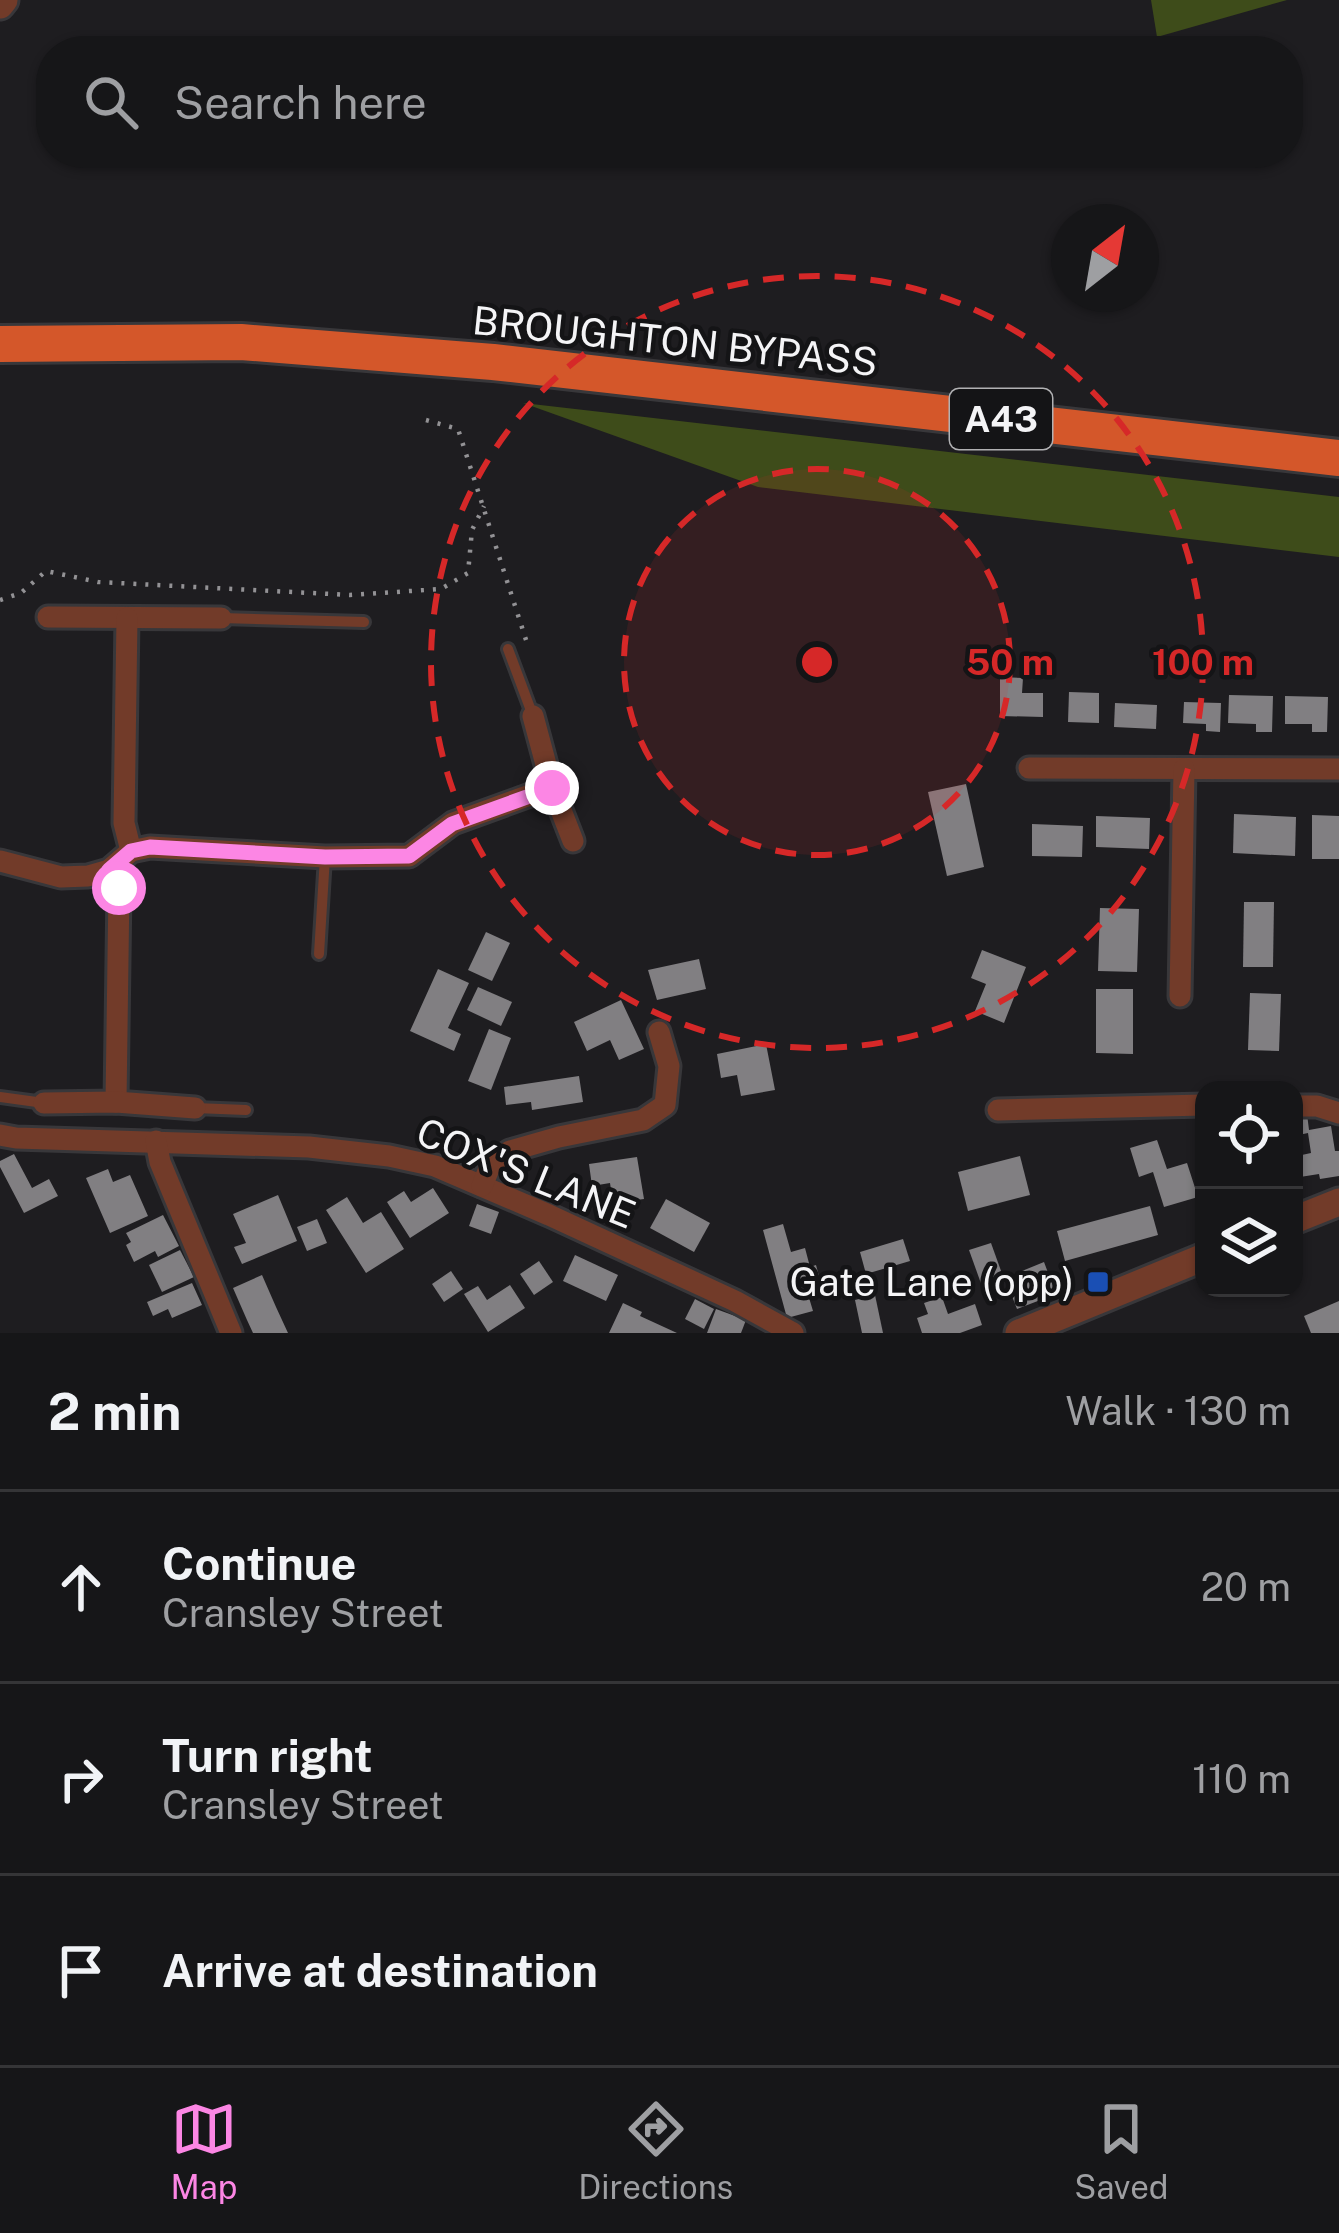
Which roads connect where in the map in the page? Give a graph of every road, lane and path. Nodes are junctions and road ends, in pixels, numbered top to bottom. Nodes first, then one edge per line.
1 (0, 344) edge
2 (426, 421) dead end
3 (1339, 458) edge
4 (484, 506) junction
5 (0, 600) edge
6 (48, 617) dead end
7 (127, 618) junction
8 (220, 619) joint
9 (364, 622) dead end
10 (527, 642) dead end
11 (508, 649) dead end
12 (533, 716) joint
13 (1029, 768) dead end
14 (1339, 769) edge
15 (1184, 770) junction
16 (552, 788) junction
17 (573, 841) dead end
18 (131, 851) junction
19 (325, 857) junction
20 (0, 861) edge
21 (109, 870) junction
22 (319, 954) dead end
23 (1180, 996) dead end
24 (659, 1032) dead end
25 (0, 1096) edge
26 (116, 1102) junction
27 (44, 1103) joint
28 (1195, 1105) edge
29 (1303, 1106) edge
30 (195, 1108) joint
31 (246, 1110) dead end
32 (998, 1110) dead end
33 (1339, 1114) edge
34 (0, 1135) edge
35 (156, 1141) junction
36 (482, 1186) junction
37 (1339, 1202) edge
38 (1303, 1216) edge
39 (1195, 1261) edge
40 (778, 1330) edge
41 (231, 1333) edge
42 (1019, 1333) edge

1 - 3 highway, BROUGHTON BYPASS / A43
2 - 4 path
4 - 5 path
4 - 10 path
6 - 7 street
7 - 8 street
7 - 18 street
8 - 9 lane
11 - 12 lane
12 - 16 street
13 - 15 street
14 - 15 street
15 - 23 street
16 - 17 street
16 - 19 street
18 - 19 street
18 - 21 street
19 - 22 lane
20 - 21 street
21 - 26 street
24 - 36 street
25 - 27 lane
26 - 27 street
26 - 30 street
28 - 32 street
29 - 33 street
30 - 31 lane
34 - 35 street, COX'S LANE
35 - 36 street, COX'S LANE
35 - 41 street
36 - 40 street, COX'S LANE
37 - 38 street
39 - 42 street

